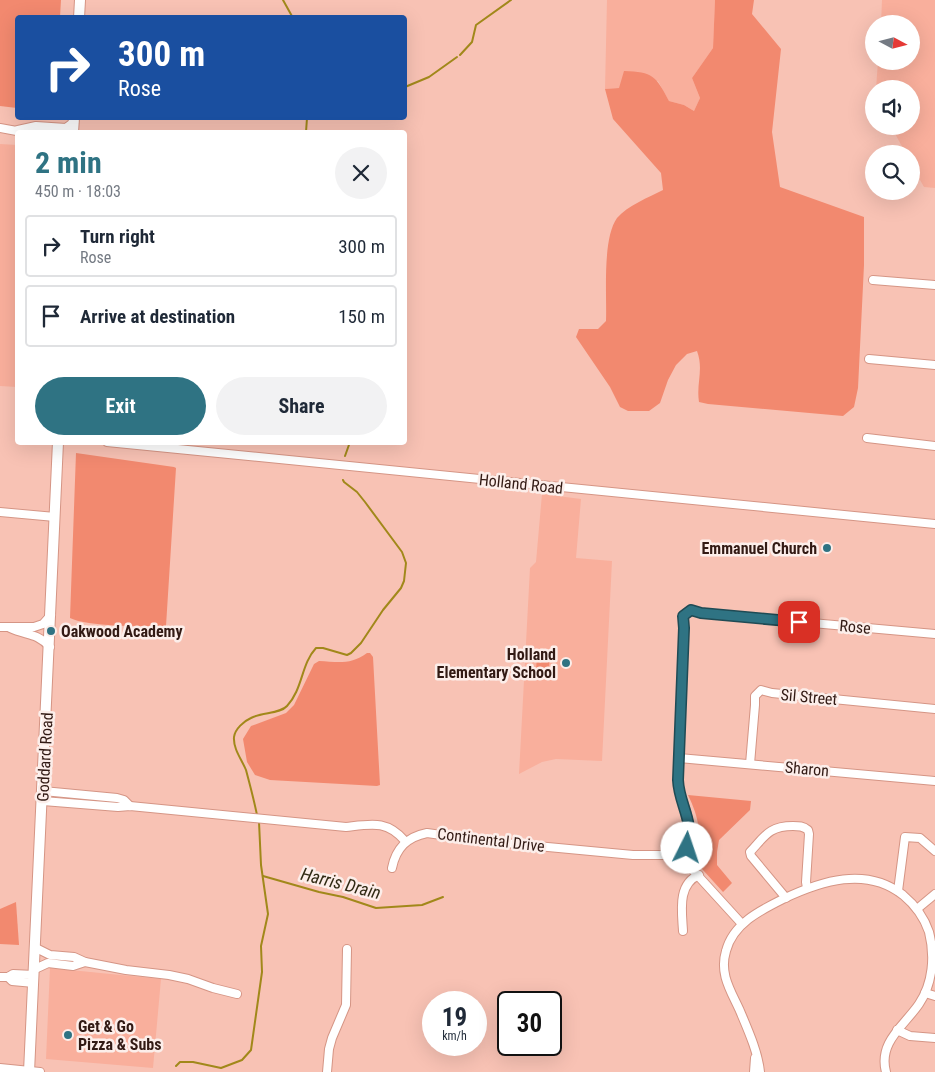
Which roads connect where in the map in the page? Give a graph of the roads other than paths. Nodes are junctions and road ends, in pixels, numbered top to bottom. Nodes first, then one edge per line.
1 (80, 0) edge
2 (79, 15) edge
3 (74, 124) edge
4 (0, 128) edge
5 (26, 130) edge
6 (15, 131) edge
7 (873, 280) dead end
8 (935, 285) edge
9 (869, 359) dead end
10 (935, 365) edge
11 (867, 438) dead end
12 (58, 445) edge
13 (137, 445) edge
14 (935, 446) edge
15 (0, 512) edge
16 (55, 518) junction
17 (935, 524) edge
18 (51, 615) junction
19 (0, 627) edge
20 (10, 628) junction
21 (935, 634) edge
22 (50, 647) junction
23 (935, 709) edge
24 (679, 758) junction
25 (750, 764) junction
26 (935, 781) edge
27 (43, 796) junction
28 (405, 842) junction
29 (935, 851) edge
30 (682, 861) junction
31 (392, 868) dead end
32 (699, 875) junction
33 (807, 888) junction
34 (898, 891) junction
35 (935, 894) edge
36 (786, 898) junction
37 (917, 909) junction
38 (742, 924) junction
39 (683, 931) dead end
40 (36, 948) junction
41 (347, 949) dead end
42 (84, 962) junction
43 (35, 976) junction
44 (4, 977) edge
45 (925, 993) junction
46 (237, 994) dead end
47 (935, 996) edge
48 (897, 1030) junction
49 (935, 1038) edge
50 (755, 1054) junction
51 (0, 1068) edge
52 (33, 1072) edge
53 (327, 1072) edge
54 (754, 1072) edge
55 (760, 1072) edge
56 (886, 1072) edge

1 - 2 main road
3 - 5 street
4 - 6 street
7 - 8 street
9 - 10 street
11 - 14 street
12 - 16 main road, Goddard Road
13 - 17 street, Holland Road
15 - 16 street
16 - 18 main road, Goddard Road
18 - 20 street
18 - 22 main road, Goddard Road
19 - 20 street
20 - 22 street
21 - 24 street, Rose
22 - 27 main road, Goddard Road
23 - 25 street, Sil Street
24 - 25 street, Sharon
24 - 30 street
25 - 26 street, Sharon
27 - 28 street
27 - 40 main road, Goddard Road
28 - 30 street, Continental Drive
28 - 31 street
29 - 34 street
30 - 32 street, Continental Drive
32 - 38 street, Continental Drive
32 - 39 street
33 - 34 street
33 - 36 street
33 - 36 street
34 - 37 street
35 - 37 street
36 - 38 street
37 - 45 street
38 - 50 street
40 - 42 street
40 - 43 main road, Goddard Road
41 - 53 street
42 - 43 street
42 - 46 street
43 - 44 street
43 - 52 main road, Goddard Road
45 - 47 street
45 - 48 street
48 - 49 street
48 - 56 street
50 - 54 street
50 - 55 street
51 - 52 street

